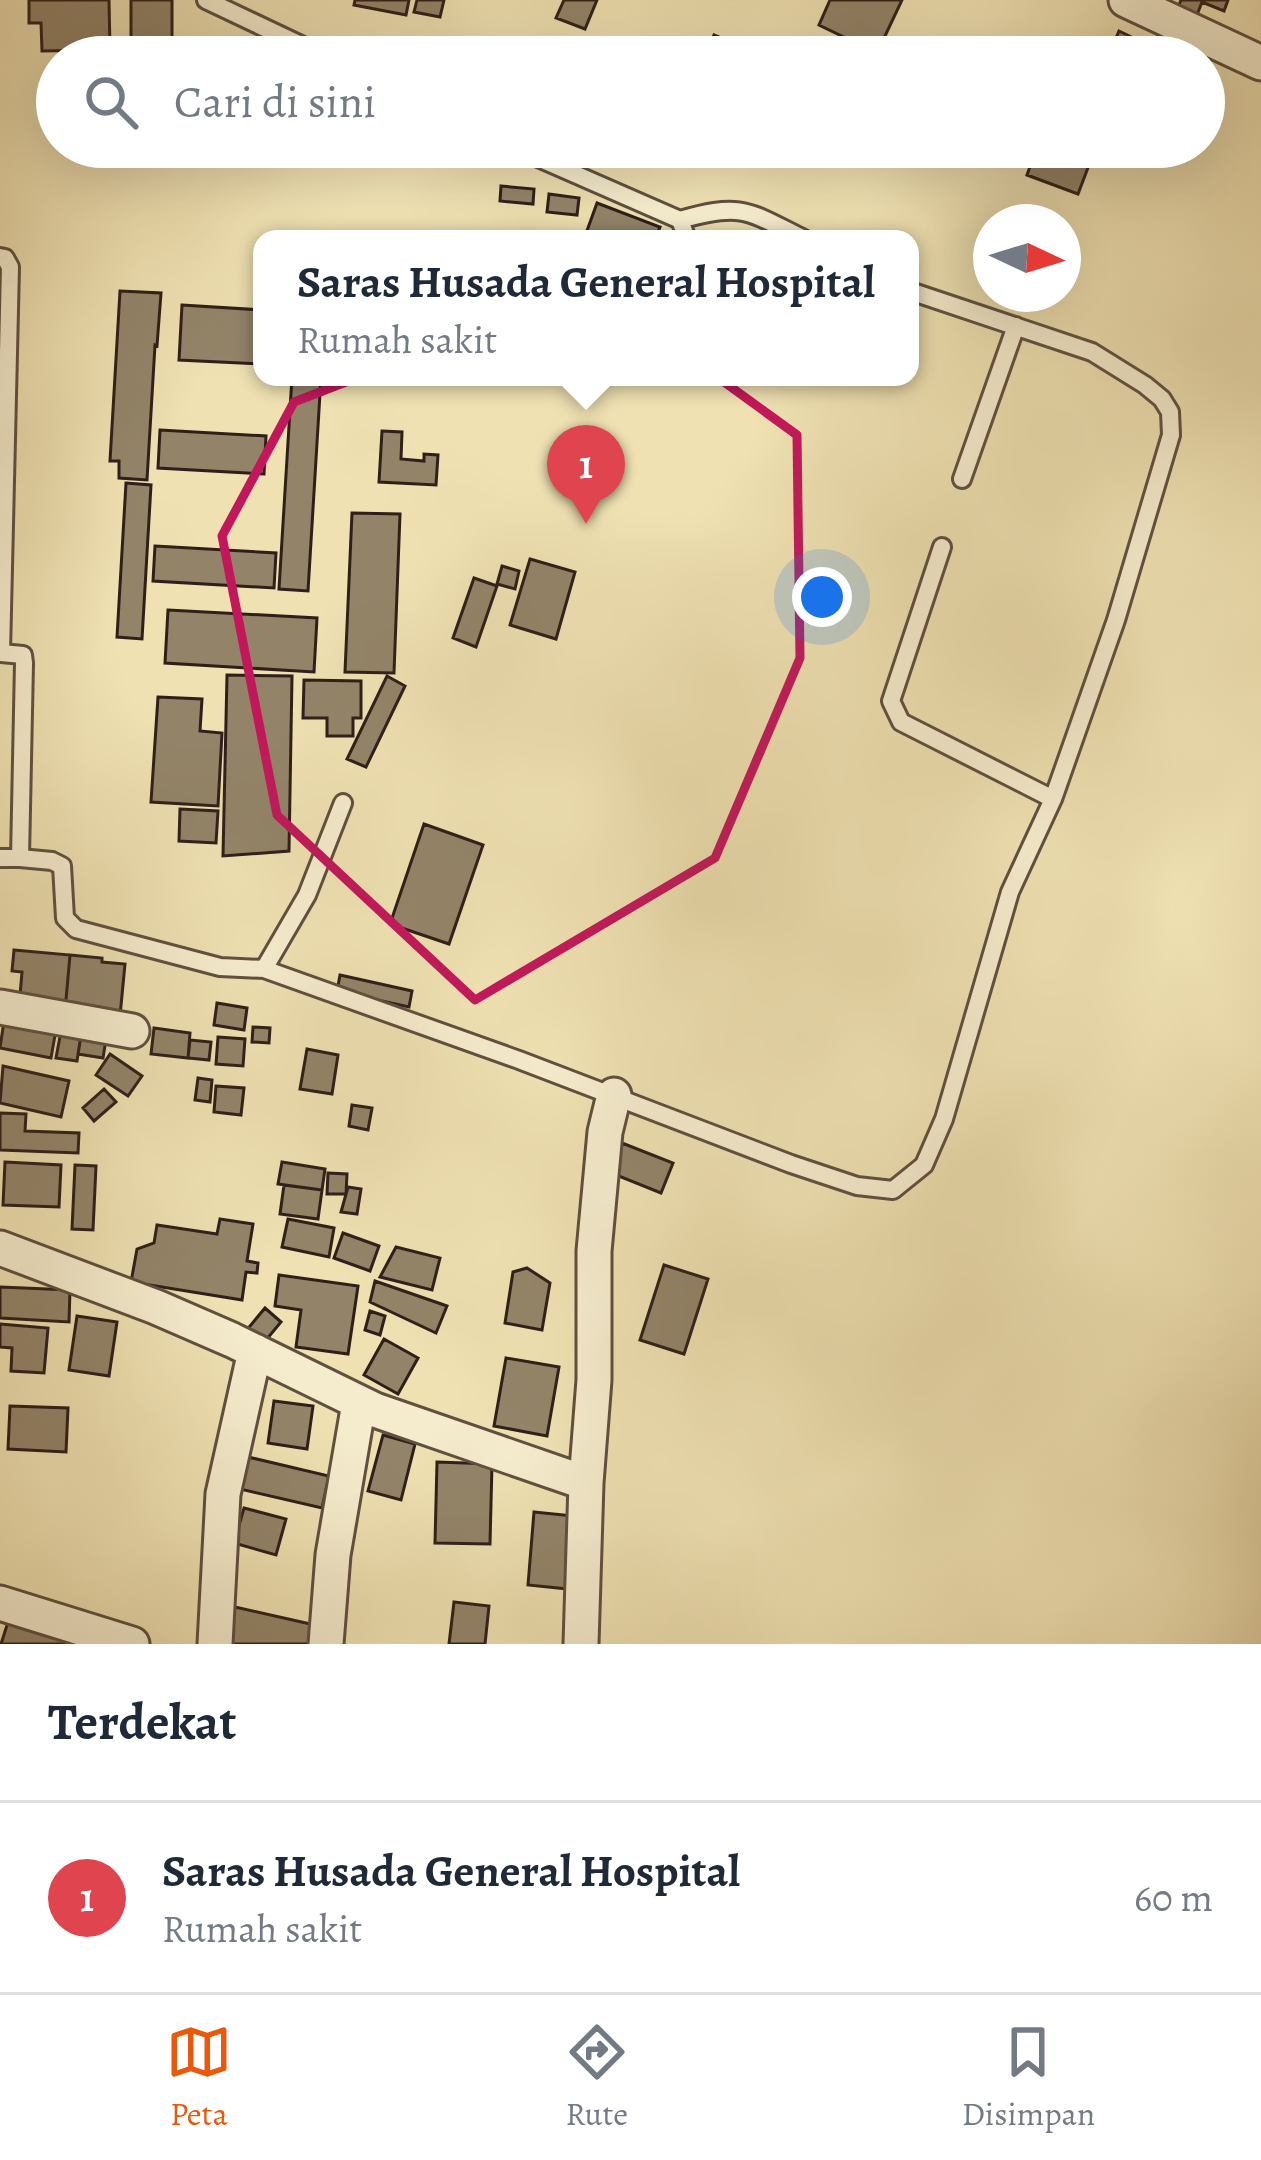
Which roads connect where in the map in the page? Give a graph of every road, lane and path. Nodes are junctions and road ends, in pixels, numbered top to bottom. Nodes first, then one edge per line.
1 (206, 0) edge
2 (1126, 0) edge
3 (282, 36) edge
4 (1203, 36) edge
5 (1225, 46) edge
6 (1261, 63) edge
7 (561, 168) edge
8 (680, 220) junction
9 (684, 230) edge
10 (786, 230) edge
11 (0, 256) edge
12 (919, 294) edge
13 (1016, 326) junction
14 (962, 479) dead end
15 (942, 547) dead end
16 (0, 652) edge
17 (1053, 799) junction
18 (343, 803) dead end
19 (0, 858) edge
20 (20, 858) junction
21 (264, 969) junction
22 (0, 1007) edge
23 (132, 1031) dead end
24 (614, 1095) junction
25 (0, 1248) edge
26 (255, 1351) junction
27 (359, 1403) junction
28 (586, 1483) junction
29 (0, 1603) edge
30 (132, 1644) edge
31 (215, 1644) edge
32 (326, 1644) edge
33 (581, 1644) edge

1 - 3 lane
2 - 4 street
5 - 6 street
7 - 8 lane
8 - 9 lane
8 - 10 lane
11 - 16 lane
12 - 13 lane
13 - 14 lane
13 - 17 lane
15 - 17 lane
16 - 20 lane
17 - 24 lane
18 - 21 lane
19 - 20 lane
20 - 21 lane
21 - 24 lane
22 - 23 street
24 - 28 street
25 - 26 street
26 - 27 street
26 - 31 street
27 - 28 street
27 - 32 street
28 - 33 street
29 - 30 street

